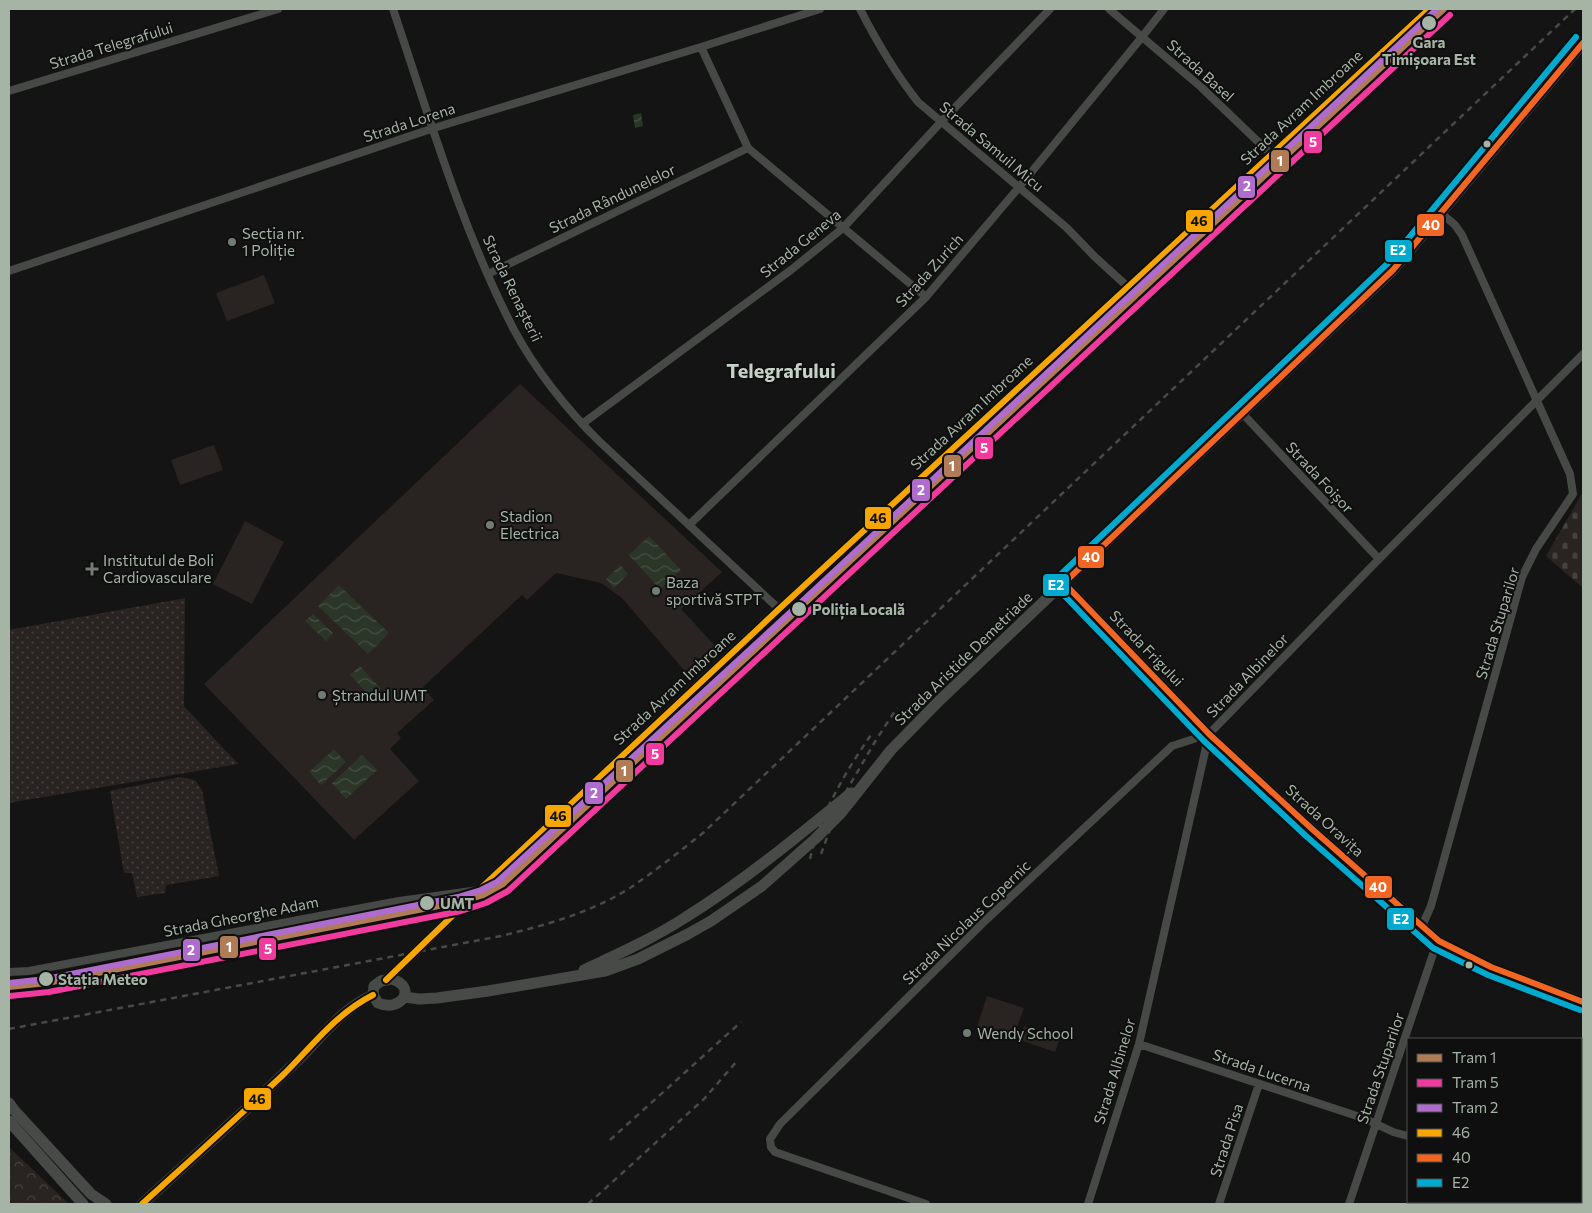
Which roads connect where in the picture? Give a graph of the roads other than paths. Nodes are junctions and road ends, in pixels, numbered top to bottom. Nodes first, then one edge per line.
1 (278, 9) edge
2 (394, 9) edge
3 (820, 9) edge
4 (860, 9) edge
5 (1050, 9) edge
6 (1109, 9) edge
7 (1164, 9) edge
8 (1429, 9) edge
9 (1142, 37) junction
10 (1583, 43) edge
11 (701, 47) junction
12 (9, 91) edge
13 (941, 122) junction
14 (434, 128) junction
15 (748, 148) junction
16 (1272, 155) junction
17 (1020, 186) junction
18 (1440, 213) junction
19 (843, 228) junction
20 (9, 271) edge
21 (488, 274) junction
22 (1128, 287) junction
23 (926, 297) junction
24 (1583, 354) edge
25 (1537, 400) junction
26 (1242, 413) junction
27 (582, 424) junction
28 (688, 525) junction
29 (1379, 559) junction
30 (1064, 583) junction
31 (779, 609) junction
32 (1208, 734) junction
33 (866, 781) junction
34 (479, 890) junction
35 (1422, 926) junction
36 (1438, 941) junction
37 (404, 962) junction
38 (9, 972) edge
39 (571, 976) junction
40 (386, 980) junction
41 (401, 983) junction
42 (372, 995) junction
43 (404, 997) junction
44 (1583, 1002) edge
45 (1139, 1044) junction
46 (1259, 1084) junction
47 (9, 1103) edge
48 (9, 1121) edge
49 (1375, 1124) junction
50 (1407, 1136) edge
51 (83, 1204) edge
52 (106, 1204) edge
53 (142, 1204) edge
54 (926, 1204) edge
55 (1088, 1204) edge
56 (1219, 1204) edge
57 (1349, 1204) edge

1 - 12 street, Strada Telegrafului
2 - 14 street, Strada Renașterii
3 - 11 street, Strada Lorena
4 - 13 street, Strada Samuil Micu
5 - 13 street, Strada Geneva
6 - 9 street, Strada Basel
7 - 9 street, Strada Zurich
8 - 16 street, Strada Avram Imbroane
9 - 16 street, Strada Basel
9 - 17 street, Strada Zurich
10 - 18 main road, Strada Aristide Demetriade
11 - 14 street, Strada Lorena
11 - 15 street
13 - 17 street, Strada Samuil Micu
13 - 19 street, Strada Geneva
14 - 20 street, Strada Lorena
14 - 21 street, Strada Renașterii
15 - 19 street
15 - 21 street, Strada Rândunelelor
16 - 22 street, Strada Avram Imbroane
17 - 22 street, Strada Samuil Micu
17 - 23 street, Strada Zurich
18 - 25 street, Strada Stuparilor
18 - 26 main road, Strada Aristide Demetriade
19 - 23 street
19 - 27 street, Strada Geneva
21 - 27 street, Strada Renașterii
22 - 31 street, Strada Avram Imbroane
23 - 28 street, Strada Zurich
24 - 25 street, Strada Albinelor
25 - 29 street, Strada Albinelor
25 - 35 street, Strada Stuparilor
26 - 29 street, Strada Foișor
26 - 30 main road, Strada Aristide Demetriade
27 - 28 street, Strada Renașterii
28 - 31 street, Strada Renașterii
29 - 32 street, Strada Albinelor
30 - 32 street, Strada Frigului
30 - 33 main road, Strada Aristide Demetriade
31 - 34 street, Strada Avram Imbroane
32 - 35 street, Strada Oravița
32 - 45 street, Strada Albinelor
32 - 54 street, Strada Nicolaus Copernic
33 - 39 main road, Strada Aristide Demetriade
33 - 39 main road, Strada Aristide Demetriade
34 - 37 street, Strada Avram Imbroane
34 - 38 street, Strada Gheorghe Adam
35 - 36 street, Strada Oravița
36 - 44 street, Strada Oravița
36 - 49 street, Strada Stuparilor
37 - 40 street, Strada Avram Imbroane
37 - 41 street
39 - 43 main road, Strada Aristide Demetriade
40 - 41 main road
40 - 42 main road
41 - 43 main road
42 - 43 main road
42 - 53 main road
45 - 46 street, Strada Lucerna
45 - 55 street, Strada Albinelor
46 - 49 street, Strada Lucerna
46 - 56 street, Strada Pisa
47 - 52 main road
48 - 51 main road
49 - 50 street, Strada Lucerna
49 - 57 street, Strada Stuparilor

